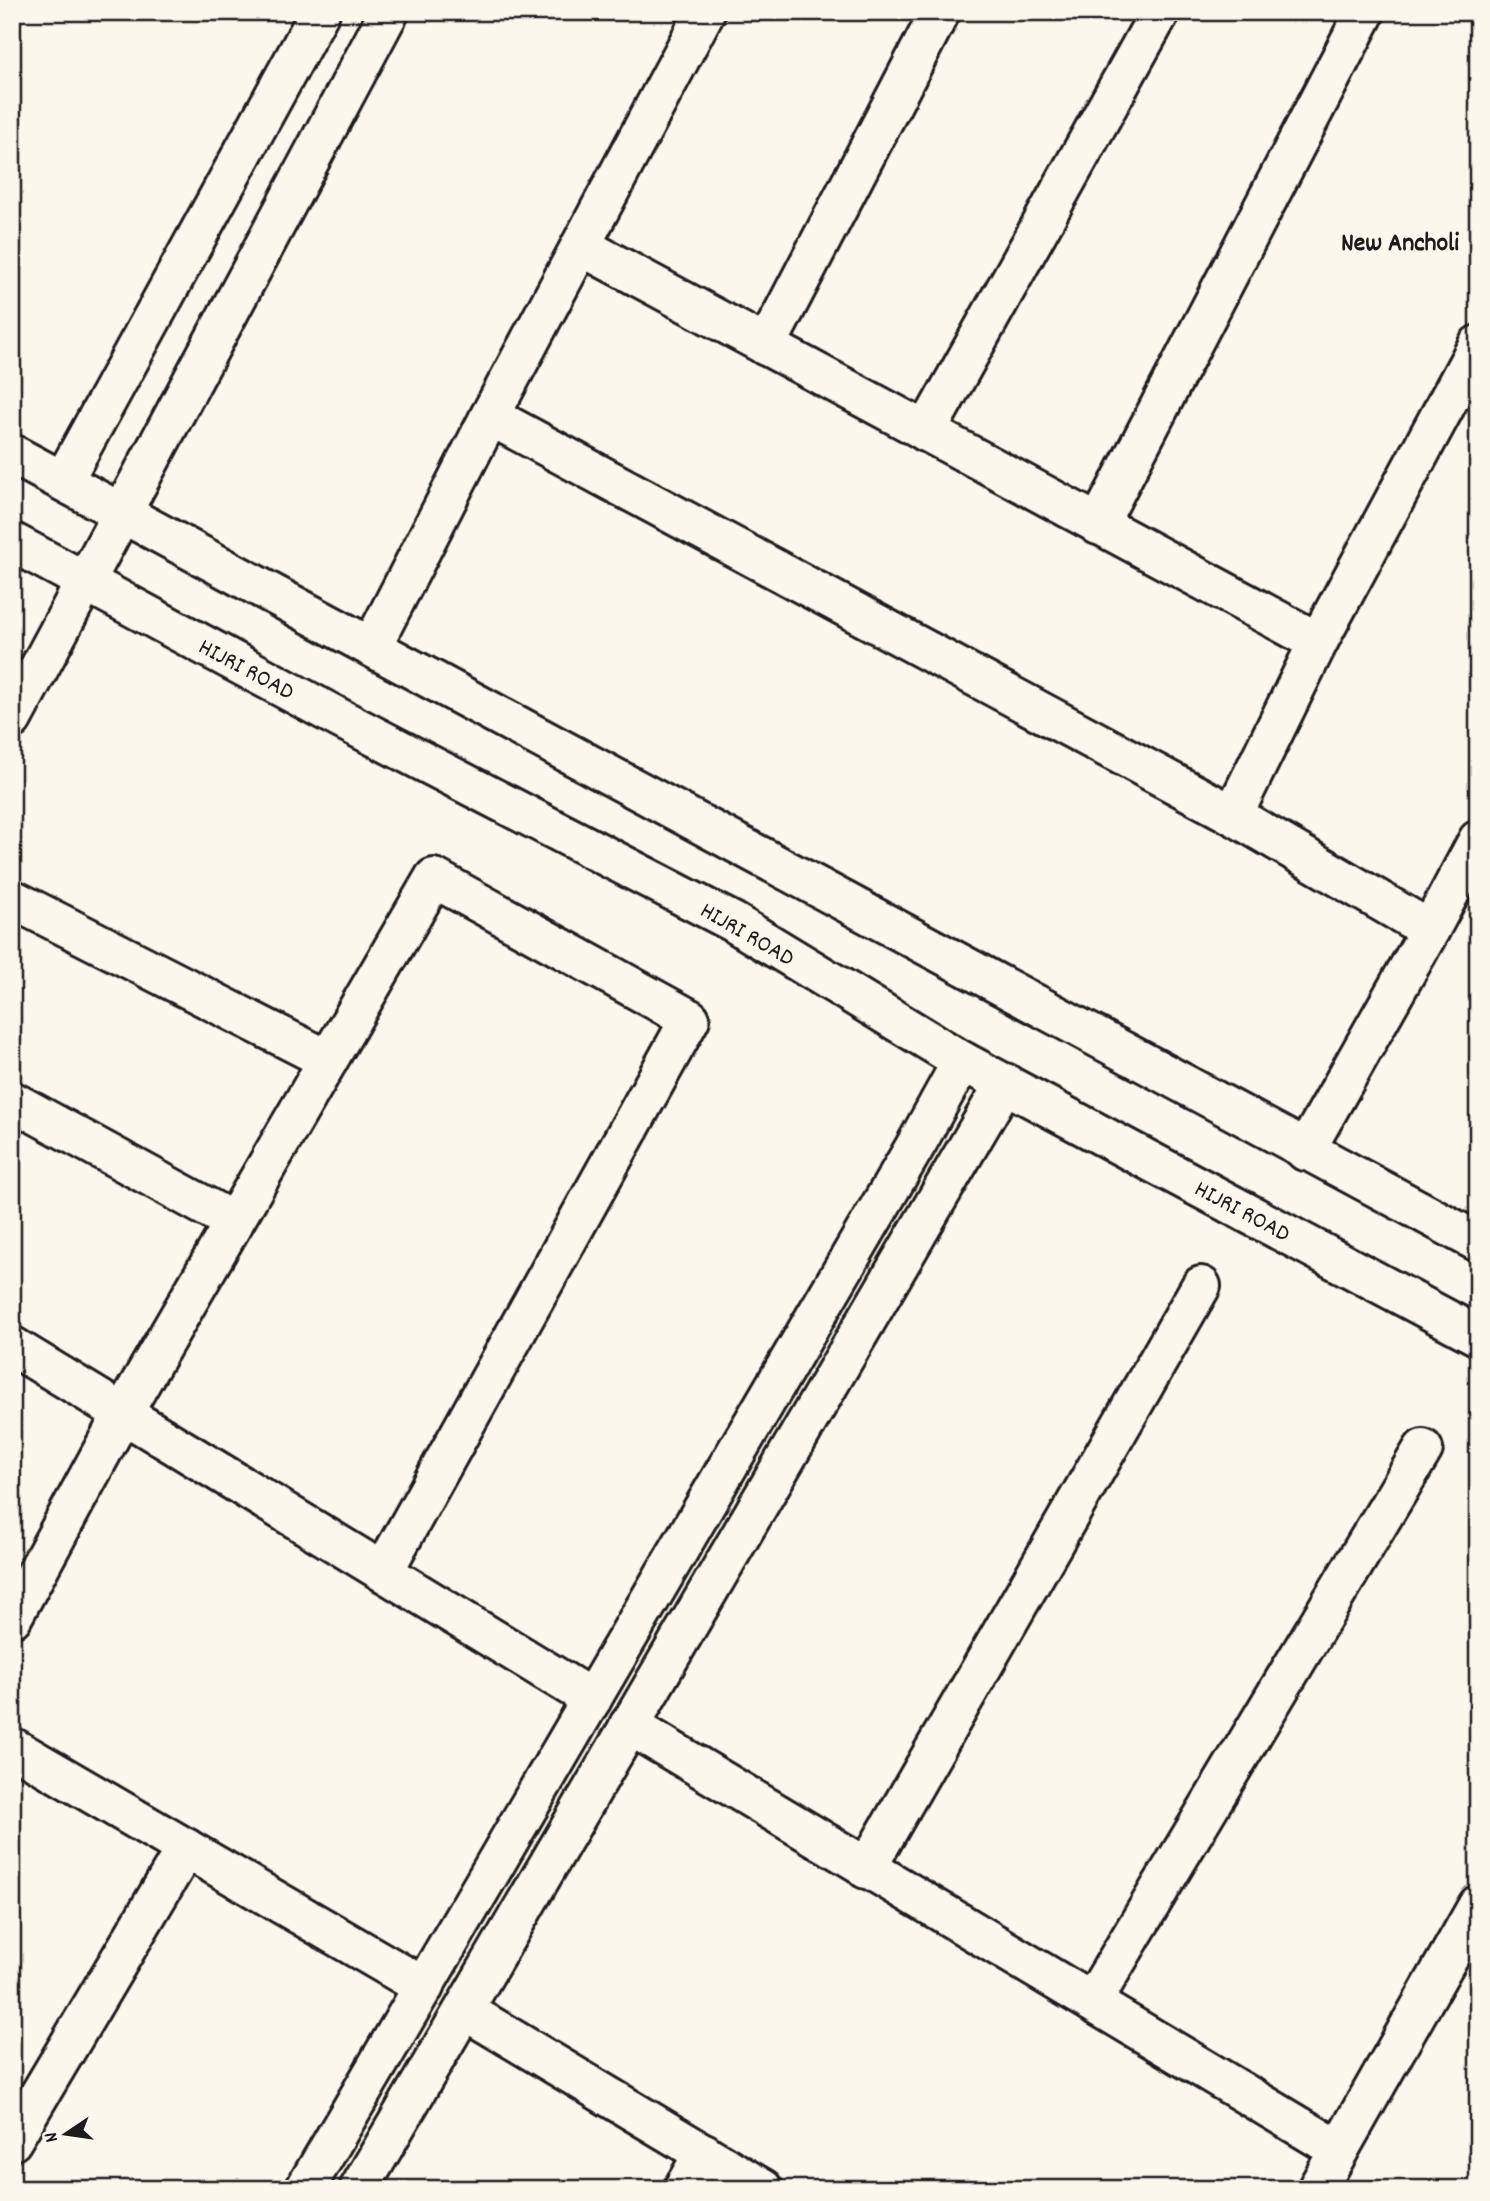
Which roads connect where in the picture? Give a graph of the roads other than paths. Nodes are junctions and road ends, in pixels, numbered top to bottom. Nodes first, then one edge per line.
1 (320, 12) edge
2 (389, 12) edge
3 (705, 12) edge
4 (940, 12) edge
5 (1160, 12) edge
6 (1365, 12) edge
7 (581, 246) junction
8 (1478, 345) edge
9 (766, 346) junction
10 (490, 416) junction
11 (926, 432) junction
12 (12, 454) edge
13 (63, 481) junction
14 (123, 512) junction
15 (1098, 524) junction
16 (12, 542) edge
17 (86, 581) junction
18 (1318, 642) junction
19 (372, 646) junction
20 (12, 719) edge
21 (1233, 815) junction
22 (1478, 839) edge
23 (12, 900) edge
24 (1430, 930) junction
25 (328, 1060) junction
26 (962, 1060) junction
27 (1005, 1083) junction
28 (12, 1101) edge
29 (917, 1143) junction
30 (1305, 1151) junction
31 (956, 1166) junction
32 (234, 1222) junction
33 (1478, 1242) edge
34 (1201, 1286) dead end
35 (1478, 1336) edge
36 (12, 1346) edge
37 (123, 1413) junction
38 (1423, 1450) dead end
39 (383, 1572) junction
40 (12, 1618) edge
41 (592, 1699) junction
42 (629, 1726) junction
43 (12, 1747) edge
44 (186, 1848) junction
45 (866, 1869) junction
46 (1478, 1905) edge
47 (424, 1987) junction
48 (1092, 2002) junction
49 (464, 2010) junction
50 (12, 2141) edge
51 (1339, 2150) junction
52 (704, 2153) junction
53 (306, 2189) edge
54 (359, 2189) edge
55 (683, 2189) edge
56 (763, 2189) edge
57 (1317, 2189) edge

1 - 13 street
2 - 14 street
3 - 7 street
4 - 9 street
5 - 11 street
6 - 15 street
7 - 9 street
7 - 10 street
8 - 18 street
9 - 11 street
10 - 19 street
10 - 21 street
11 - 15 street
12 - 13 street
13 - 14 street
14 - 17 street
14 - 19 street
15 - 18 street
16 - 17 street, HIJRI ROAD
17 - 20 street
17 - 26 street, HIJRI ROAD
18 - 21 street
19 - 30 street
21 - 24 street
22 - 24 street
23 - 25 street
24 - 30 street
25 - 32 street
25 - 39 street
26 - 27 street, HIJRI ROAD
26 - 29 street
27 - 31 street
27 - 35 street, HIJRI ROAD
28 - 32 street
29 - 31 street
29 - 41 street
30 - 33 street
31 - 42 street
32 - 37 street
34 - 45 street
36 - 37 street
37 - 39 street
37 - 40 street
38 - 48 street
39 - 41 street
41 - 47 street
42 - 45 street
42 - 49 street
43 - 44 street
44 - 47 street
44 - 50 street
45 - 48 street
46 - 51 street
47 - 53 street
48 - 51 street
49 - 52 street
49 - 54 street
51 - 57 street
52 - 55 street
52 - 56 street

